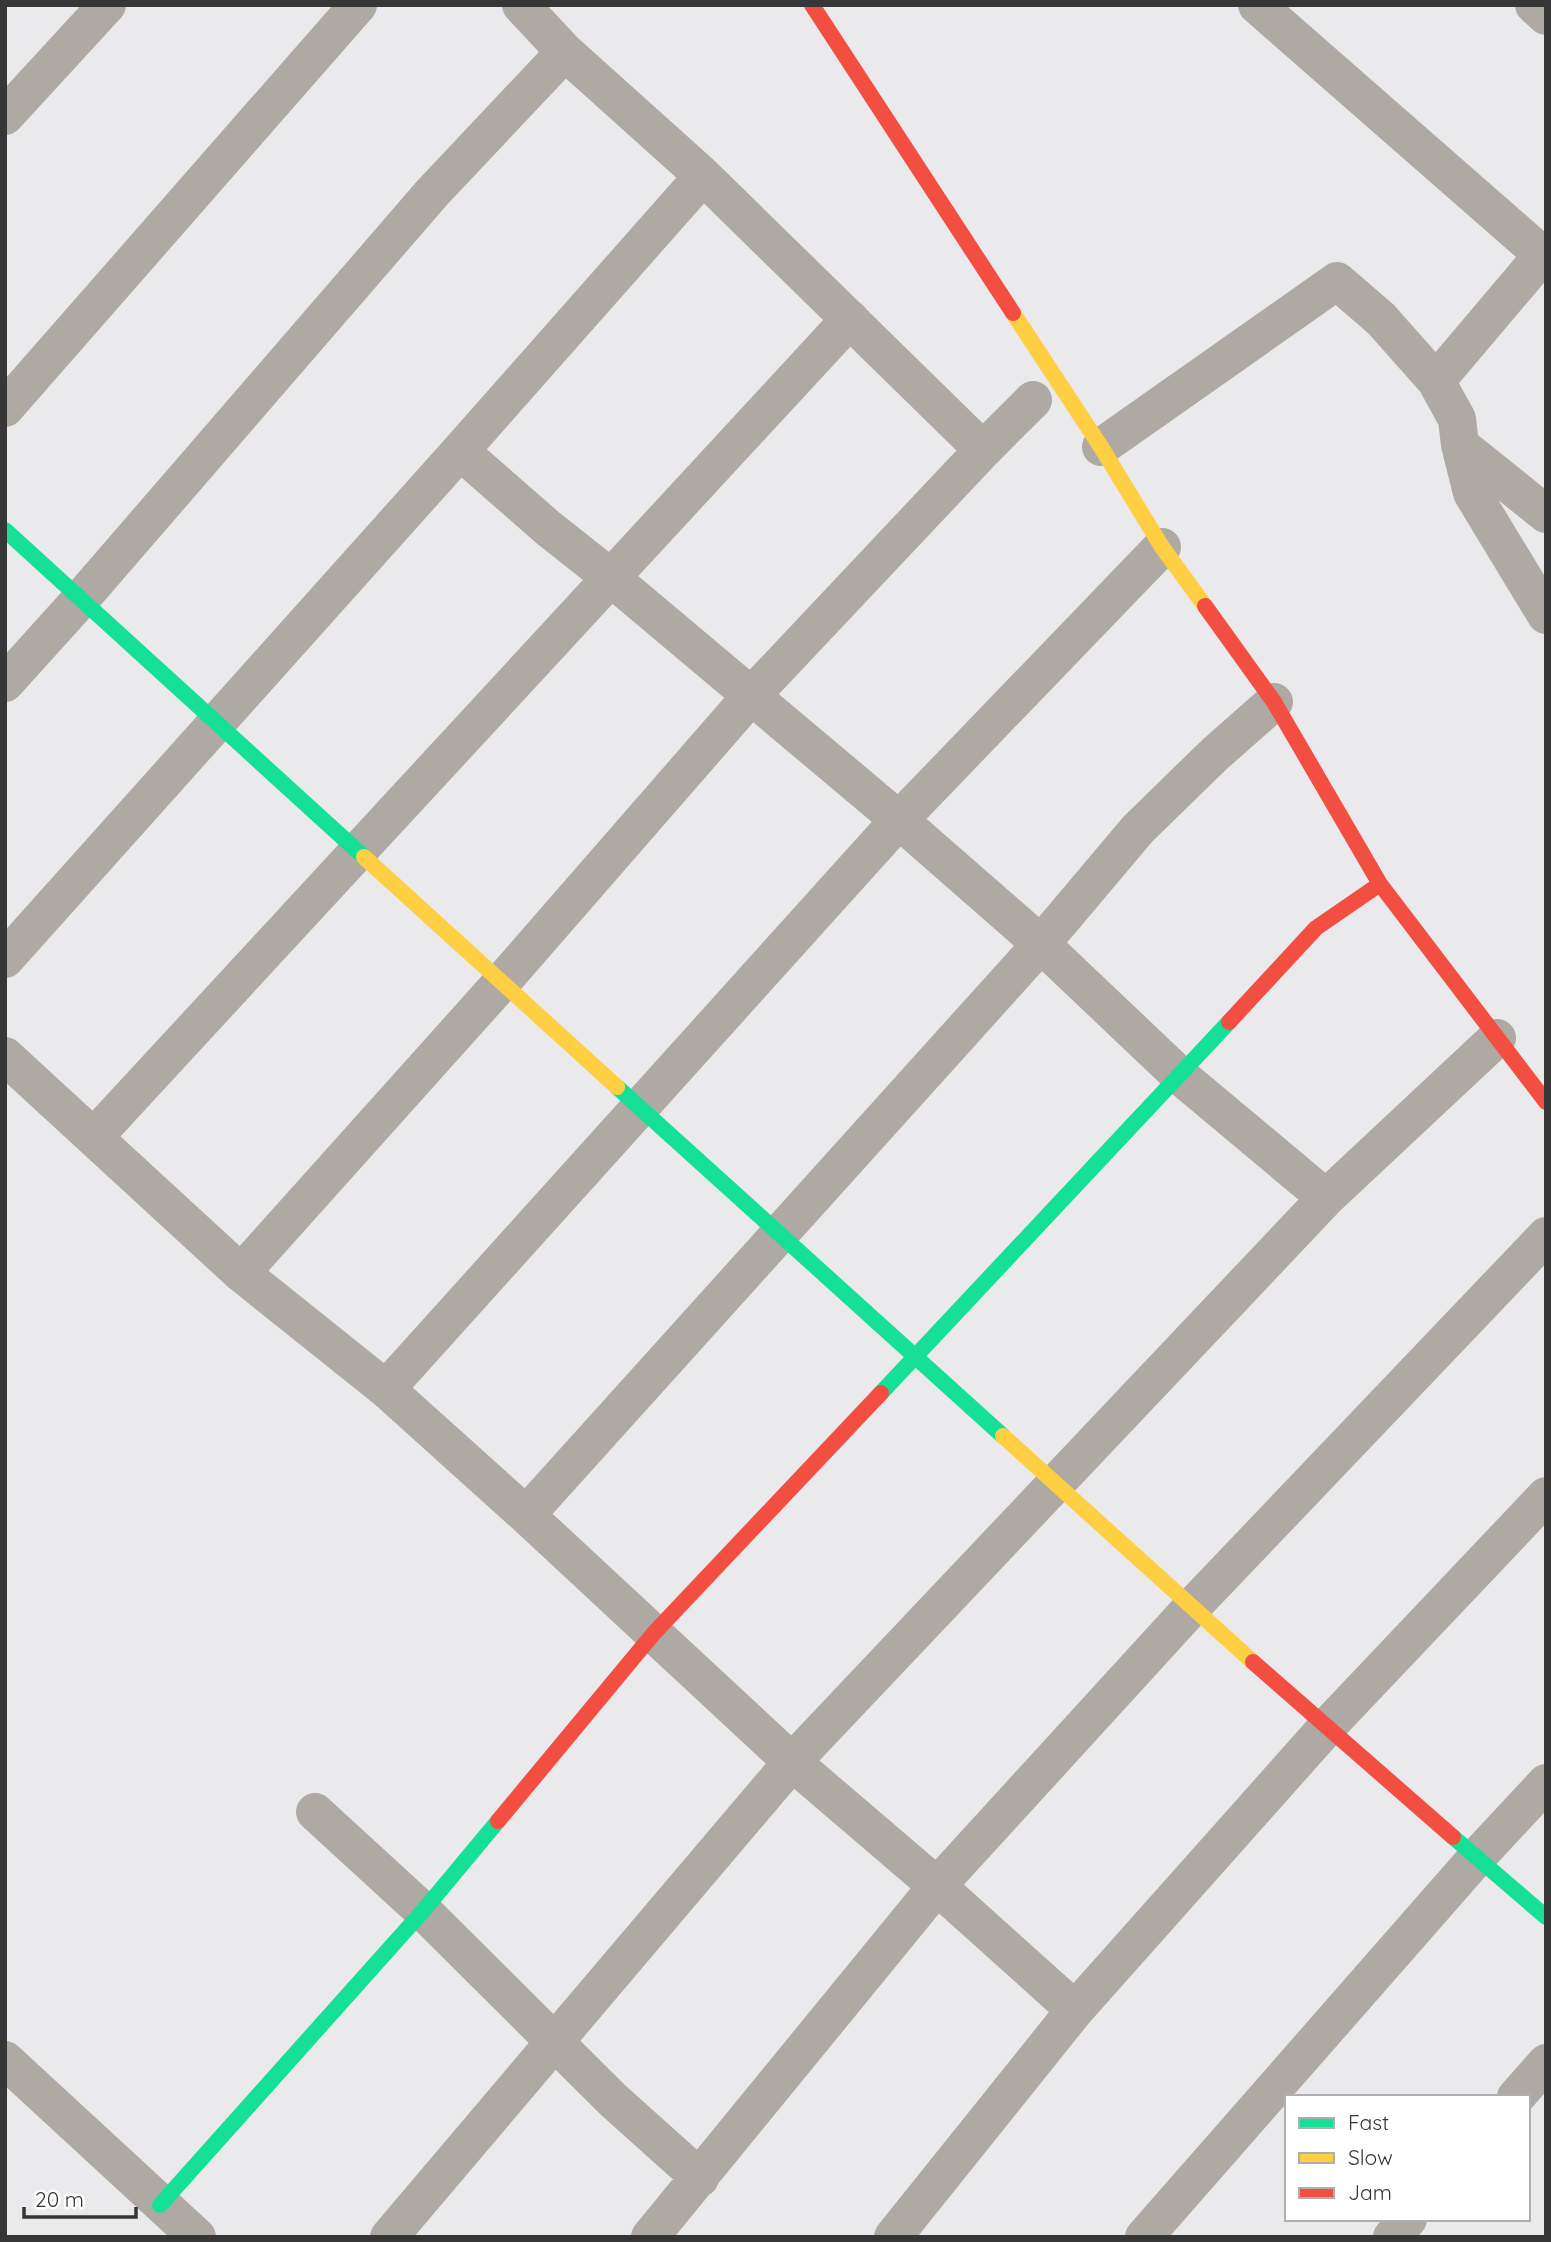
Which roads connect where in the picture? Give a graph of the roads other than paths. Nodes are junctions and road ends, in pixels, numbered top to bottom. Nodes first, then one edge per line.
1 (107, 5) edge
2 (358, 5) edge
3 (521, 5) edge
4 (812, 5) edge
5 (1257, 5) edge
6 (1534, 5) edge
7 (1546, 16) edge
8 (565, 52) junction
9 (5, 116) edge
10 (703, 176) junction
11 (1545, 255) edge
12 (850, 319) junction
13 (1436, 381) junction
14 (1033, 400) dead end
15 (5, 408) edge
16 (1460, 445) junction
17 (1101, 447) junction
18 (983, 450) junction
19 (460, 451) junction
20 (1546, 514) edge
21 (5, 530) edge
22 (1162, 547) junction
23 (610, 577) junction
24 (80, 600) junction
25 (1546, 615) edge
26 (5, 683) edge
27 (751, 696) junction
28 (1274, 702) junction
29 (216, 723) junction
30 (899, 820) junction
31 (357, 851) junction
32 (1380, 884) junction
33 (1041, 944) junction
34 (5, 958) edge
35 (501, 983) junction
36 (1497, 1038) junction
37 (5, 1056) edge
38 (1179, 1075) junction
39 (1546, 1102) edge
40 (640, 1108) junction
41 (94, 1137) junction
42 (1326, 1198) junction
43 (780, 1236) junction
44 (1546, 1236) edge
45 (241, 1273) junction
46 (915, 1358) junction
47 (386, 1389) junction
48 (1056, 1482) junction
49 (1546, 1496) edge
50 (526, 1515) junction
51 (1193, 1606) junction
52 (654, 1633) junction
53 (1326, 1728) junction
54 (792, 1762) junction
55 (1546, 1783) edge
56 (314, 1812) dead end
57 (1478, 1856) junction
58 (937, 1886) junction
59 (423, 1911) junction
60 (1546, 1917) edge
61 (1075, 2010) junction
62 (555, 2040) junction
63 (5, 2060) edge
64 (1546, 2063) edge
65 (1518, 2095) edge
66 (701, 2178) junction
67 (160, 2205) junction
68 (1406, 2221) edge
69 (197, 2237) edge
70 (389, 2237) edge
71 (650, 2237) edge
72 (893, 2237) edge
73 (1144, 2237) edge
74 (1392, 2237) edge

1 - 9 street
2 - 15 street
3 - 8 street
4 - 17 street
5 - 11 street
6 - 7 street
8 - 10 street
8 - 24 street
10 - 12 street
10 - 19 street
11 - 13 street
12 - 18 street
12 - 23 street
13 - 16 street
13 - 17 street
14 - 18 street
16 - 20 street
16 - 25 street
17 - 22 street
18 - 27 street
19 - 23 street
19 - 29 street
21 - 24 street
22 - 28 street
22 - 30 street
23 - 27 street
23 - 31 street
24 - 26 street
24 - 29 street
27 - 30 street
27 - 35 street
28 - 32 street
28 - 33 street
29 - 31 street
29 - 34 street
30 - 33 street
30 - 40 street
31 - 35 street
31 - 41 street
32 - 36 street
32 - 38 street
33 - 38 street
33 - 43 street
35 - 40 street
35 - 45 street
36 - 39 street
36 - 42 street
37 - 41 street
38 - 42 street
38 - 46 street
40 - 43 street
40 - 47 street
41 - 45 street
42 - 48 street
43 - 46 street
43 - 50 street
44 - 51 street
45 - 47 street
46 - 48 street
46 - 52 street
47 - 50 street
48 - 51 street
48 - 54 street
49 - 53 street
50 - 52 street
51 - 53 street
51 - 58 street
52 - 54 street
52 - 59 street
53 - 57 street
53 - 61 street
54 - 58 street
54 - 62 street
55 - 57 street
56 - 59 street
57 - 60 street
57 - 73 street
58 - 61 street
58 - 66 street
59 - 62 street
59 - 67 street
61 - 72 street
62 - 66 street
62 - 70 street
63 - 67 street
64 - 65 street
66 - 71 street
67 - 69 street
68 - 74 street

